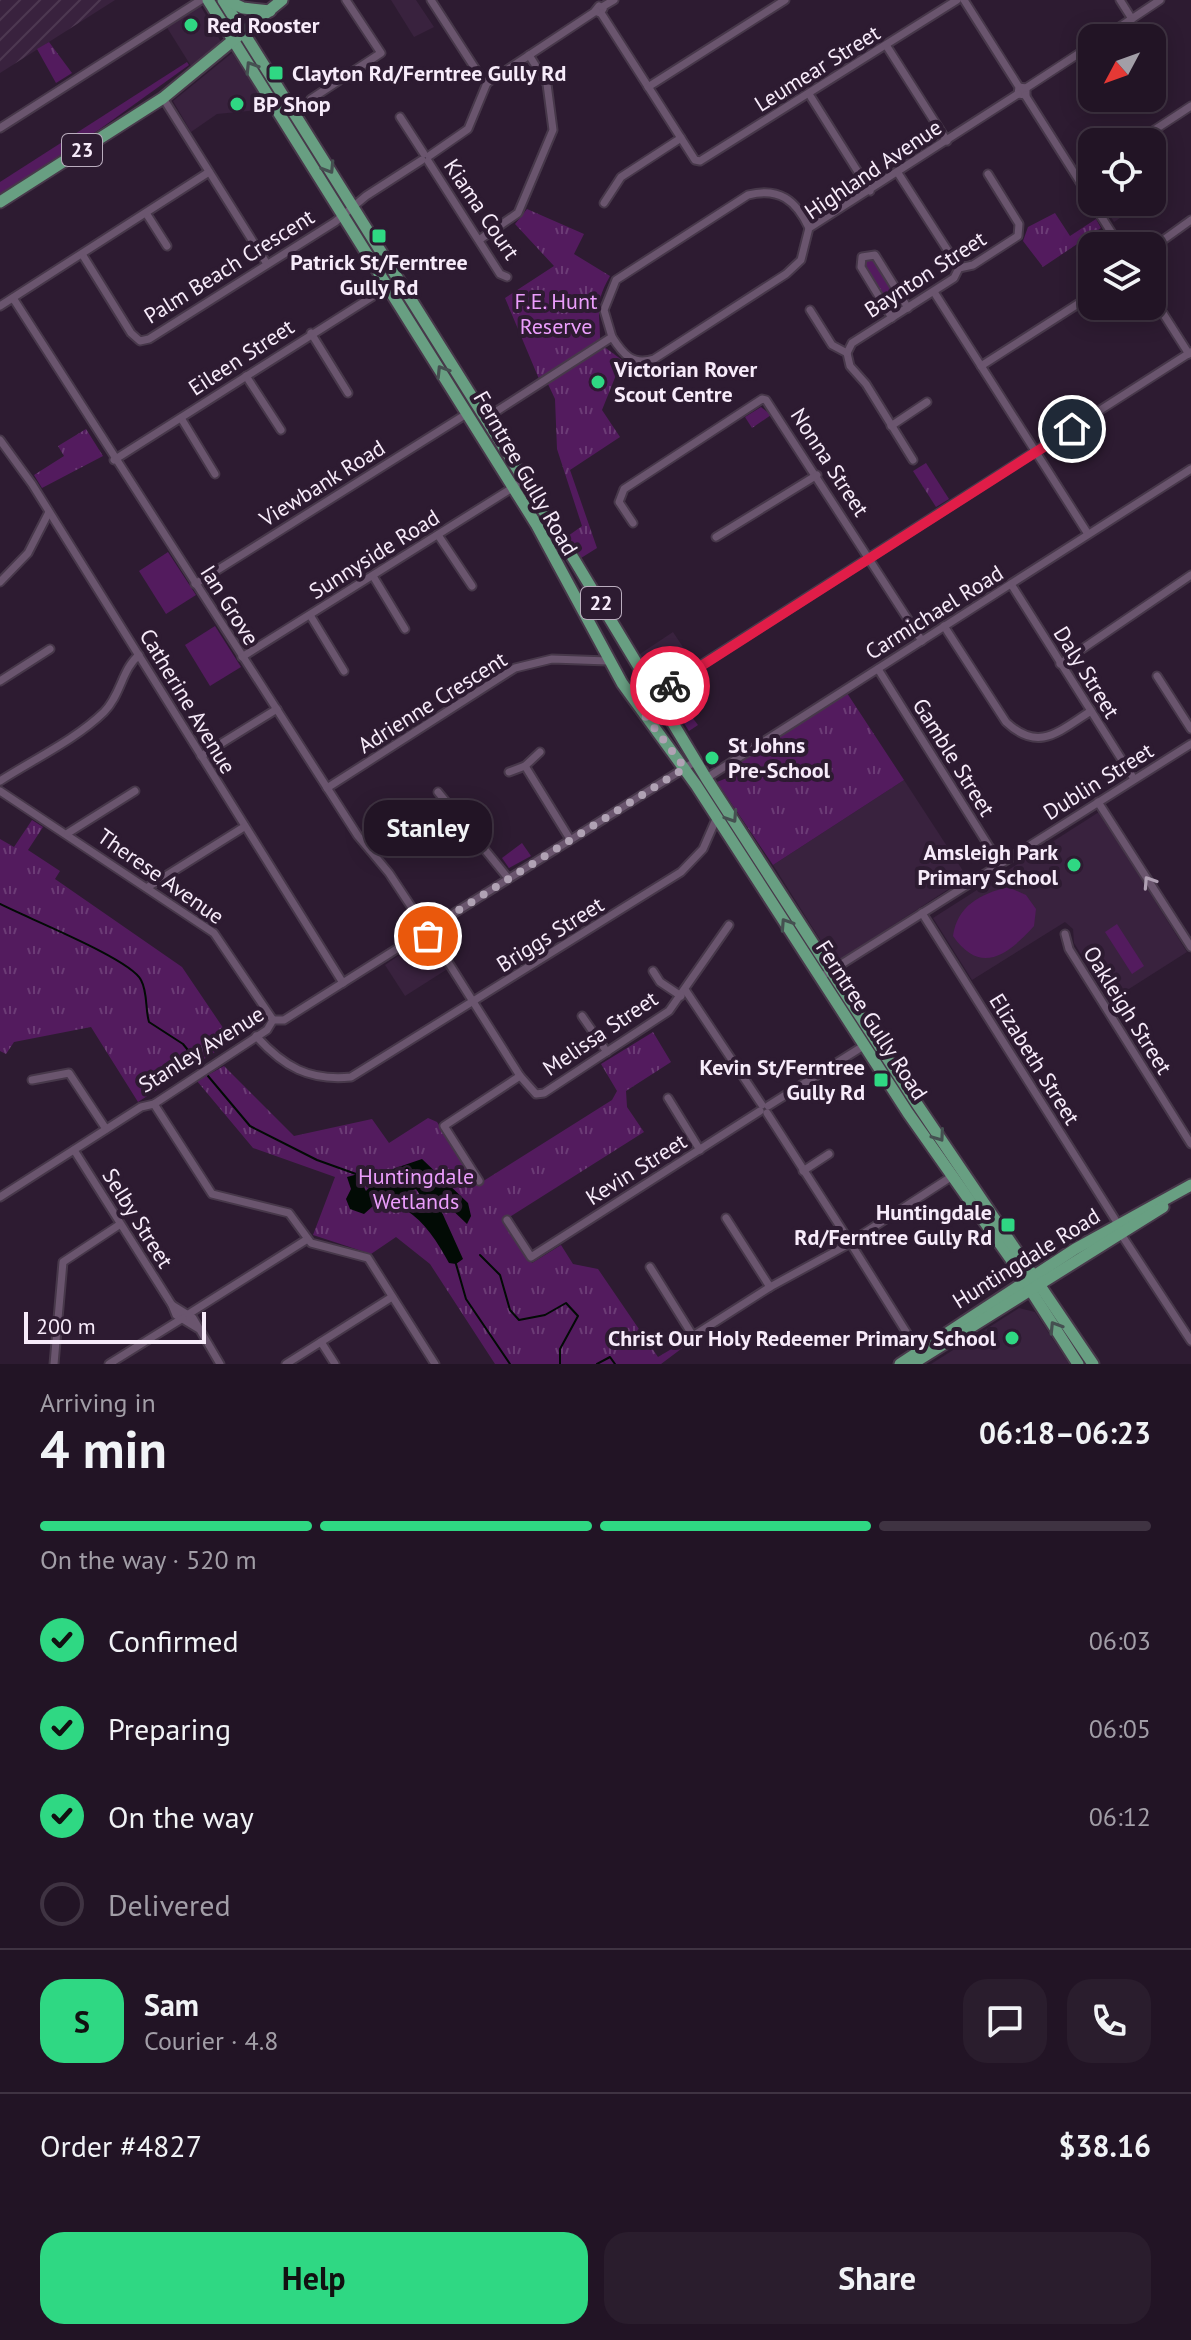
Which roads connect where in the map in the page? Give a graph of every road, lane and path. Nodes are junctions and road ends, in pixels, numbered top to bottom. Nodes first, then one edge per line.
1 (201, 0) edge
2 (208, 0) edge
3 (224, 0) edge
4 (282, 0) edge
5 (346, 0) edge
6 (431, 0) edge
7 (614, 0) edge
8 (785, 0) edge
9 (964, 0) edge
10 (1120, 0) edge
11 (1160, 0) edge
12 (952, 1) edge
13 (598, 8) edge
14 (270, 11) junction
15 (1132, 19) junction
16 (1124, 24) edge
17 (239, 37) junction
18 (886, 45) junction
19 (1078, 54) edge
20 (529, 55) junction
21 (487, 83) junction
22 (648, 87) junction
23 (1022, 91) junction
24 (809, 94) junction
25 (163, 98) junction
26 (1191, 106) edge
27 (306, 107) dead end
28 (400, 117) dead end
29 (0, 128) edge
30 (1157, 128) edge
31 (681, 138) junction
32 (947, 141) junction
33 (426, 158) junction
34 (209, 172) junction
35 (898, 173) junction
36 (988, 174) dead end
37 (1078, 178) edge
38 (870, 191) junction
39 (0, 202) edge
40 (604, 203) dead end
41 (348, 210) junction
42 (146, 213) junction
43 (1191, 220) edge
44 (809, 228) junction
45 (1166, 238) edge
46 (479, 240) junction
47 (167, 246) dead end
48 (82, 254) junction
49 (267, 264) junction
50 (959, 268) junction
51 (507, 277) dead end
52 (389, 286) junction
53 (934, 292) junction
54 (13, 298) junction
55 (1078, 304) edge
56 (0, 306) edge
57 (908, 308) junction
58 (810, 310) dead end
59 (1166, 317) edge
60 (892, 318) junction
61 (311, 333) junction
62 (612, 337) junction
63 (847, 353) junction
64 (1190, 353) edge
65 (981, 366) junction
66 (246, 376) junction
67 (348, 393) dead end
68 (927, 402) dead end
69 (468, 413) junction
70 (181, 418) junction
71 (486, 418) junction
72 (891, 426) junction
73 (281, 430) dead end
74 (0, 440) edge
75 (1036, 452) junction
76 (114, 460) junction
77 (913, 460) dead end
78 (1191, 469) edge
79 (215, 474) dead end
80 (817, 475) junction
81 (525, 480) junction
82 (514, 487) junction
83 (49, 512) junction
84 (633, 523) dead end
85 (1088, 534) junction
86 (438, 535) junction
87 (716, 537) dead end
88 (870, 558) junction
89 (1191, 575) edge
90 (373, 576) junction
91 (1, 579) edge
92 (195, 584) junction
93 (1011, 584) junction
94 (472, 586) dead end
95 (310, 615) junction
96 (944, 626) junction
97 (405, 629) dead end
98 (922, 641) junction
99 (50, 649) dead end
100 (139, 655) junction
101 (242, 657) junction
102 (608, 661) junction
103 (1060, 664) junction
104 (878, 669) junction
105 (344, 671) dead end
106 (1157, 676) dead end
107 (0, 681) edge
108 (656, 696) junction
109 (639, 708) junction
110 (277, 709) junction
111 (1091, 711) junction
112 (1191, 729) edge
113 (1191, 744) edge
114 (540, 752) dead end
115 (201, 756) junction
116 (696, 761) junction
117 (525, 766) junction
118 (685, 768) junction
119 (509, 772) dead end
120 (1134, 779) junction
121 (0, 781) edge
122 (701, 782) junction
123 (327, 788) junction
124 (0, 791) edge
125 (135, 791) dead end
126 (438, 792) dead end
127 (1098, 802) junction
128 (717, 817) junction
129 (244, 827) junction
130 (68, 833) junction
131 (570, 839) junction
132 (1000, 864) junction
133 (508, 878) junction
134 (148, 887) junction
135 (922, 913) junction
136 (729, 925) dead end
137 (427, 930) junction
138 (1065, 934) dead end
139 (1191, 947) edge
140 (653, 971) dead end
141 (826, 974) junction
142 (343, 983) junction
143 (684, 994) junction
144 (474, 1002) junction
145 (582, 1016) dead end
146 (273, 1020) junction
147 (256, 1036) junction
148 (865, 1045) junction
149 (607, 1052) junction
150 (520, 1076) junction
151 (32, 1080) dead end
152 (536, 1094) joint
153 (668, 1098) dead end
154 (154, 1104) junction
155 (764, 1109) junction
156 (106, 1129) junction
157 (1191, 1144) edge
158 (74, 1150) junction
159 (700, 1150) junction
160 (829, 1154) dead end
161 (803, 1171) junction
162 (957, 1173) junction
163 (479, 1181) dead end
164 (1191, 1187) edge
165 (1, 1196) edge
166 (726, 1218) dead end
167 (507, 1220) dead end
168 (119, 1225) junction
169 (1119, 1229) junction
170 (306, 1240) junction
171 (851, 1243) junction
172 (650, 1267) dead end
173 (1034, 1283) junction
174 (770, 1287) junction
175 (392, 1297) junction
176 (185, 1317) junction
177 (1191, 1341) edge
178 (321, 1342) junction
179 (918, 1358) edge
180 (54, 1364) edge
181 (109, 1364) edge
182 (220, 1364) edge
183 (286, 1364) edge
184 (335, 1364) edge
185 (435, 1364) edge
186 (900, 1364) edge
187 (1078, 1364) edge
188 (1093, 1364) edge

1 - 29 street
2 - 17 main road, Ferntree Gully Road / 22
3 - 14 main road
3 - 17 main road, Ferntree Gully Road / 22
4 - 14 main road, 23
5 - 27 street
6 - 21 street
7 - 13 street
8 - 22 street
9 - 23 street
10 - 15 street
11 - 15 street
12 - 18 street, Leumear Street
13 - 20 street
13 - 22 street
14 - 17 main road, 23
15 - 16 street
17 - 25 main road, 23
17 - 41 main road, Ferntree Gully Road / 22
18 - 24 street, Leumear Street
18 - 32 street
19 - 23 street, Highland Avenue
20 - 21 street
20 - 46 street
21 - 33 street, Palm Beach Crescent
22 - 31 street
23 - 32 street, Highland Avenue
23 - 37 street
24 - 31 street, Leumear Street
24 - 38 street
25 - 34 street
25 - 39 main road, 23
26 - 30 street
28 - 33 street, Kiama Court
31 - 40 street
32 - 35 street, Highland Avenue
33 - 41 street, Palm Beach Crescent
33 - 46 street, Kiama Court
34 - 42 street
34 - 49 street
35 - 38 street, Highland Avenue
35 - 50 street
36 - 50 street, Baynton Street
38 - 44 street, Highland Avenue
41 - 49 street, Palm Beach Crescent
41 - 52 main road, Ferntree Gully Road / 22
41 - 71 main road, Ferntree Gully Road / 22
42 - 47 street
42 - 48 street
43 - 45 street
44 - 62 street, Highland Avenue
44 - 62 street
46 - 51 street, Kiama Court
48 - 49 street, Palm Beach Crescent
48 - 54 street
50 - 53 street, Baynton Street
52 - 61 street, Eileen Street
69 -> 52 main road, Ferntree Gully Road / 22
53 - 57 street, Baynton Street
53 - 65 street
54 - 56 street
54 - 76 street, Ian Grove
55 - 65 street
57 - 60 street, Baynton Street
57 - 60 street
58 - 63 street
59 - 64 street
60 - 63 street, Baynton Street
61 - 66 street, Eileen Street
61 - 67 street
62 - 71 street
63 - 72 street
64 - 75 street
65 - 75 street
66 - 70 street, Eileen Street
66 - 73 street
68 - 72 street
69 - 82 main road, Ferntree Gully Road / 22
69 - 92 street, Viewbank Road
70 - 76 street, Eileen Street
70 - 79 street
71 - 81 main road, Ferntree Gully Road / 22
72 - 77 street
74 - 83 street, Catherine Avenue
75 - 85 street
75 - 88 street
76 - 92 street, Ian Grove
78 - 85 street, Carmichael Road
80 - 84 street, Nonna Street
80 - 87 street
80 - 88 street, Nonna Street
81 - 82 street, Sunnyside Road
81 - 108 main road, Ferntree Gully Road / 22
82 - 86 street, Sunnyside Road
82 - 102 main road, Ferntree Gully Road / 22
83 - 91 street
83 - 100 street, Catherine Avenue
85 - 93 street, Carmichael Road
86 - 90 street, Sunnyside Road
86 - 94 street
88 - 98 street, Nonna Street
88 - 108 street
89 - 103 street
90 - 95 street, Sunnyside Road
90 - 97 street
92 - 101 street, Ian Grove
93 - 96 street, Carmichael Road
93 - 103 street, Daly Street
95 - 101 street, Sunnyside Road
95 - 105 street
96 - 98 street, Carmichael Road
96 - 111 street
98 - 104 street, Carmichael Road
99 - 107 street
100 - 115 street, Catherine Avenue
100 - 121 street
101 - 110 street, Ian Grove
102 - 109 main road, Ferntree Gully Road / 22
102 - 123 street, Adrienne Crescent
103 - 111 street, Daly Street
104 - 122 street, Carmichael Road
104 - 132 street, Gamble Street
106 - 112 street
108 - 109 street
108 - 116 main road, Ferntree Gully Road / 22
109 - 118 main road, Ferntree Gully Road / 22
110 - 115 street
110 - 123 street, Ian Grove
111 - 120 street, Daly Street
113 - 120 street, Dublin Street
114 - 117 street
115 - 129 street, Catherine Avenue
116 - 118 street, Stanley Avenue
116 - 122 main road, Ferntree Gully Road / 22
117 - 119 street
117 - 131 street
118 - 122 main road, Ferntree Gully Road / 22
118 - 131 street, Stanley Avenue
120 - 127 street, Dublin Street
122 - 128 main road, Ferntree Gully Road / 22
122 -> 141 main road, Ferntree Gully Road / 22
123 - 137 street, Ian Grove
124 - 130 street, Therese Avenue
125 - 130 street
126 - 133 street
127 - 132 street, Dublin Street
139 -> 127 street
141 -> 128 main road, Ferntree Gully Road / 22
128 - 144 street, Briggs Street
129 - 134 street
129 - 142 street, Catherine Avenue
130 - 134 street, Therese Avenue
131 - 133 street, Stanley Avenue
132 - 135 street, Dublin Street
133 - 137 street, Stanley Avenue
134 - 146 street, Therese Avenue
135 - 141 street, Dublin Street
135 - 169 street, Elizabeth Street
136 - 143 street, Melissa Street
137 - 142 street, Stanley Avenue
137 - 144 street, Ian Grove
138 - 157 street, Oakleigh Street
140 - 143 street
141 - 148 main road, Ferntree Gully Road / 22
141 -> 162 main road, Ferntree Gully Road / 22
142 - 146 street, Stanley Avenue
143 - 149 street, Melissa Street
143 - 155 street
144 - 147 street, Briggs Street
144 - 150 street, Ian Grove
145 - 149 street
146 - 147 street, Stanley Avenue
147 - 154 street, Stanley Avenue
148 - 155 street, Kevin Street
148 - 162 main road, Ferntree Gully Road / 22
149 - 152 street, Melissa Street
150 - 152 street, Ian Grove
150 - 163 street
151 - 156 street
153 - 159 street
154 - 156 street, Stanley Avenue
154 - 170 street
155 - 159 street, Kevin Street
155 - 161 street
156 - 158 street, Stanley Avenue
158 - 165 street, Stanley Avenue
158 - 168 street, Selby Street
159 - 167 street, Kevin Street
160 - 161 street
161 - 171 street
162 - 171 street
162 - 173 main road, Ferntree Gully Road / 22
164 - 169 main road, Huntingdale Road
166 - 174 street
168 - 176 street, Selby Street
168 - 180 street
169 - 173 main road, Huntingdale Road
169 - 177 street, Elizabeth Street
170 - 175 street
170 - 176 street
171 - 174 street
171 - 179 street
172 - 174 street
173 - 179 main road, Huntingdale Road
187 -> 173 main road, Ferntree Gully Road / 22
173 - 188 main road, Ferntree Gully Road / 22
175 - 178 street
175 - 185 street
176 - 181 street
176 - 182 street, Selby Street
178 - 183 street
178 - 184 street
179 - 186 main road, Huntingdale Road

